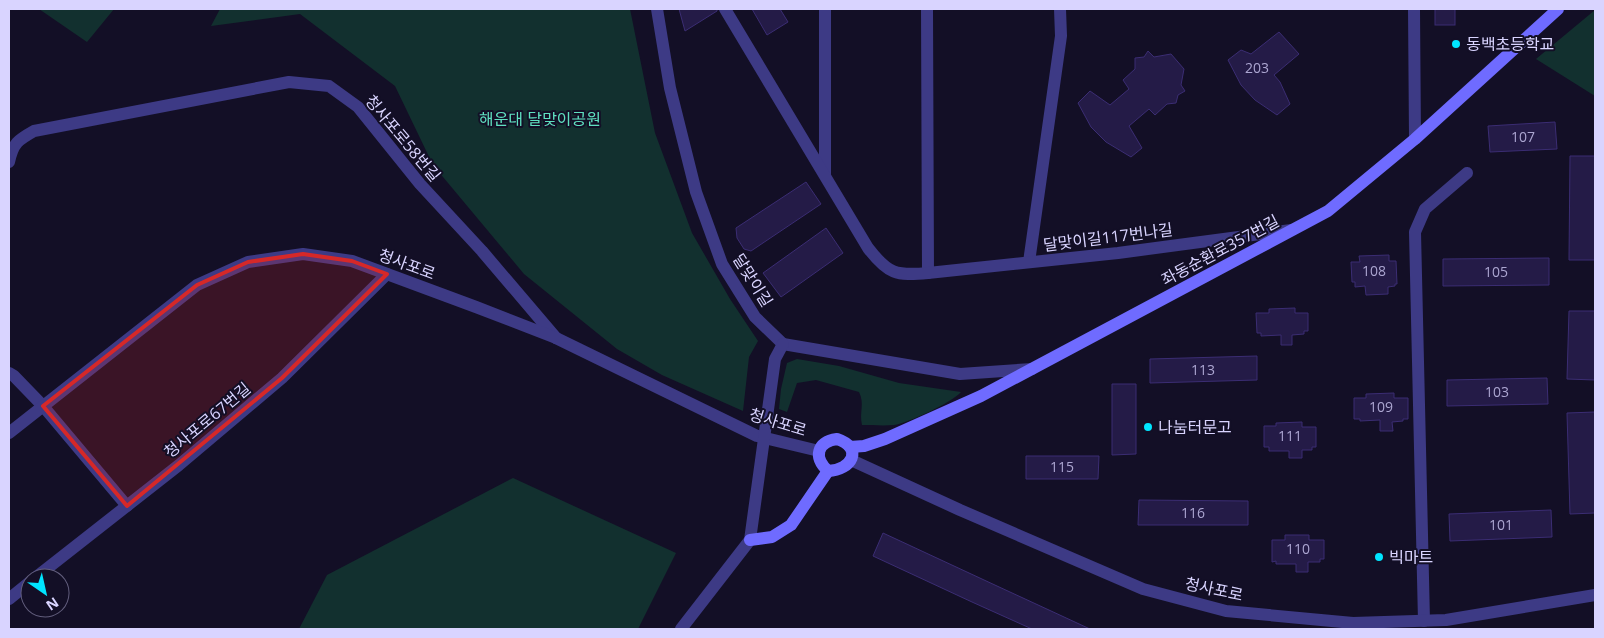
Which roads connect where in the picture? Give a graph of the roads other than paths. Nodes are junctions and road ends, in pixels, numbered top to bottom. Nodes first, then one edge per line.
1 (658, 9) edge
2 (725, 9) edge
3 (825, 9) edge
4 (927, 9) edge
5 (1060, 9) edge
6 (1414, 9) edge
7 (1558, 9) edge
8 (1414, 138) junction
9 (9, 162) edge
10 (1467, 173) dead end
11 (824, 174) junction
12 (1291, 230) junction
13 (1029, 262) junction
14 (928, 273) junction
15 (387, 274) junction
16 (556, 338) junction
17 (783, 344) junction
18 (1034, 369) junction
19 (9, 373) edge
20 (43, 406) junction
21 (9, 433) edge
22 (819, 451) junction
23 (851, 454) junction
24 (828, 471) junction
25 (127, 506) junction
26 (750, 540) junction
27 (49, 568) edge
28 (20, 590) edge
29 (1595, 595) edge
30 (9, 599) edge
31 (1424, 621) junction
32 (680, 629) edge

1 - 17 street, 달맞이길
2 - 11 street
3 - 11 street
4 - 14 street
5 - 13 street
6 - 8 street
7 - 8 main road, 좌동순환로357번길
8 - 12 main road, 좌동순환로357번길
9 - 16 street, 청사포로58번길
10 - 31 street
11 - 14 street, 달맞이길117번나길
12 - 13 street, 달맞이길117번나길
12 - 18 main road, 좌동순환로357번길
13 - 14 street, 달맞이길117번나길
15 - 16 street, 청사포로
15 - 20 street, 청사포로
15 - 25 street, 청사포로67번길
16 - 22 street, 청사포로
17 - 18 street
17 - 26 street
18 - 23 main road, 좌동순환로357번길
19 - 20 street
20 - 21 street, 청사포로
20 - 25 street
22 - 23 main road
22 - 24 main road
23 - 24 main road
23 - 31 street, 청사포로
24 - 26 main road
25 - 27 street, 청사포로67번길
26 - 32 street
28 - 30 street
29 - 31 street, 청사포로

